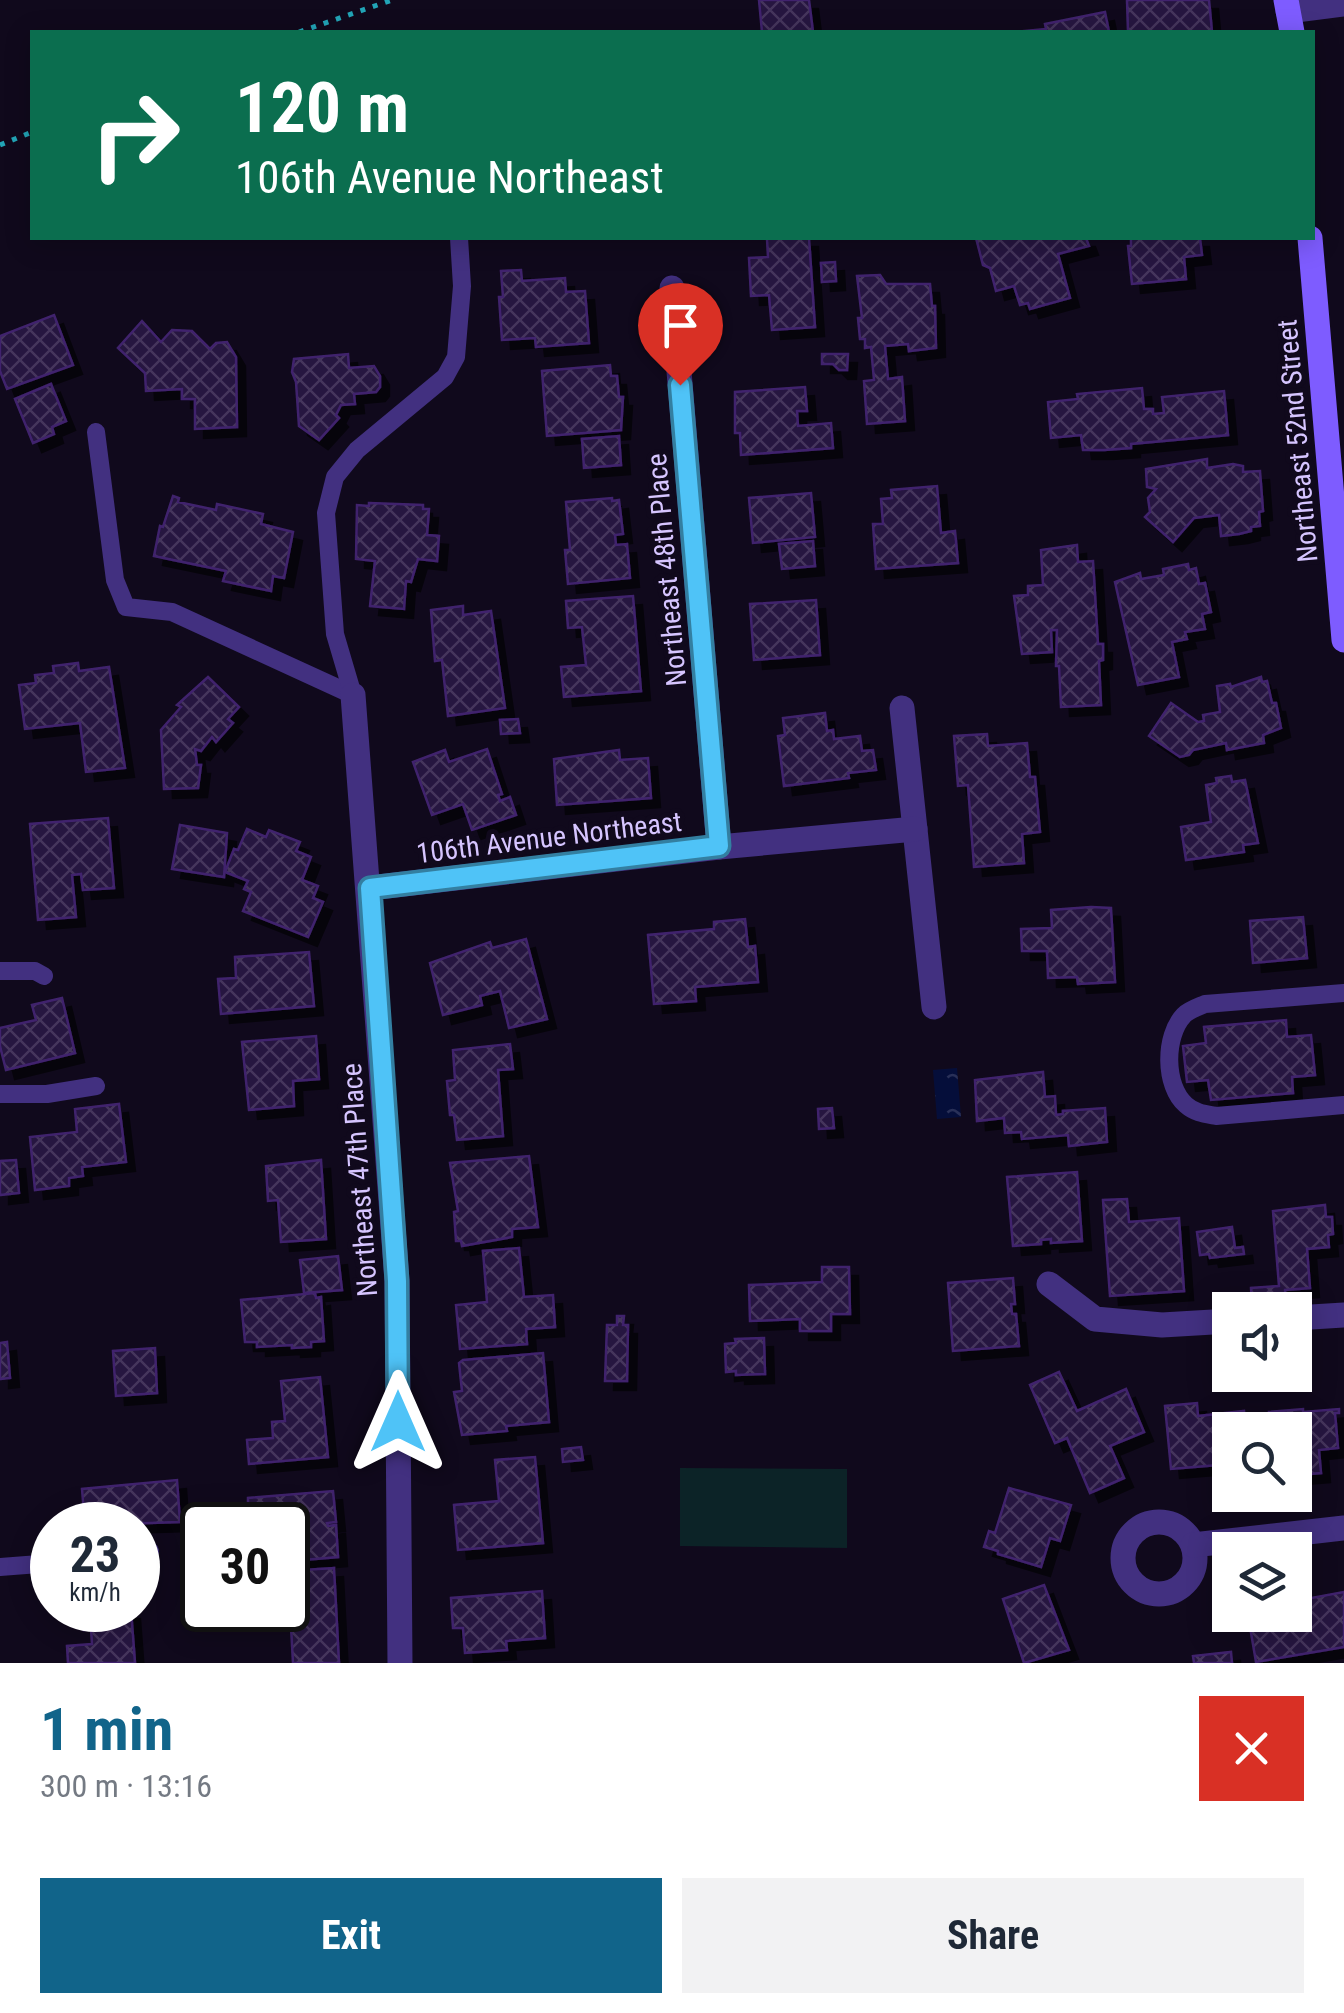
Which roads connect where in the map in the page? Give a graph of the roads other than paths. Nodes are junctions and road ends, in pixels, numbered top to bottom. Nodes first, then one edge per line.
1 (1344, 4) edge
2 (1289, 15) edge
3 (459, 240) edge
4 (1310, 240) edge
5 (672, 288) dead end
6 (96, 432) dead end
7 (1344, 640) edge
8 (352, 694) junction
9 (902, 708) dead end
10 (914, 830) junction
11 (719, 846) junction
12 (370, 888) junction
13 (0, 971) edge
14 (44, 976) dead end
15 (1344, 993) edge
16 (934, 1007) dead end
17 (96, 1086) dead end
18 (0, 1094) edge
19 (1344, 1105) edge
20 (1050, 1284) dead end
21 (1344, 1315) edge
22 (1312, 1317) edge
23 (1212, 1322) edge
24 (1344, 1528) edge
25 (1193, 1545) dead end
26 (30, 1564) edge
27 (0, 1566) edge
28 (400, 1663) edge

1 - 2 street
3 - 8 lane
4 - 7 street, Northeast 52nd Street
5 - 11 street, Northeast 48th Place
6 - 8 lane
8 - 12 street, Northeast 47th Place
9 - 10 street
10 - 11 street, 106th Avenue Northeast
10 - 16 street
11 - 12 street, 106th Avenue Northeast
12 - 28 street, Northeast 47th Place
13 - 14 lane
15 - 19 lane
17 - 18 lane
20 - 23 street
21 - 22 street
24 - 25 street
26 - 27 lane

